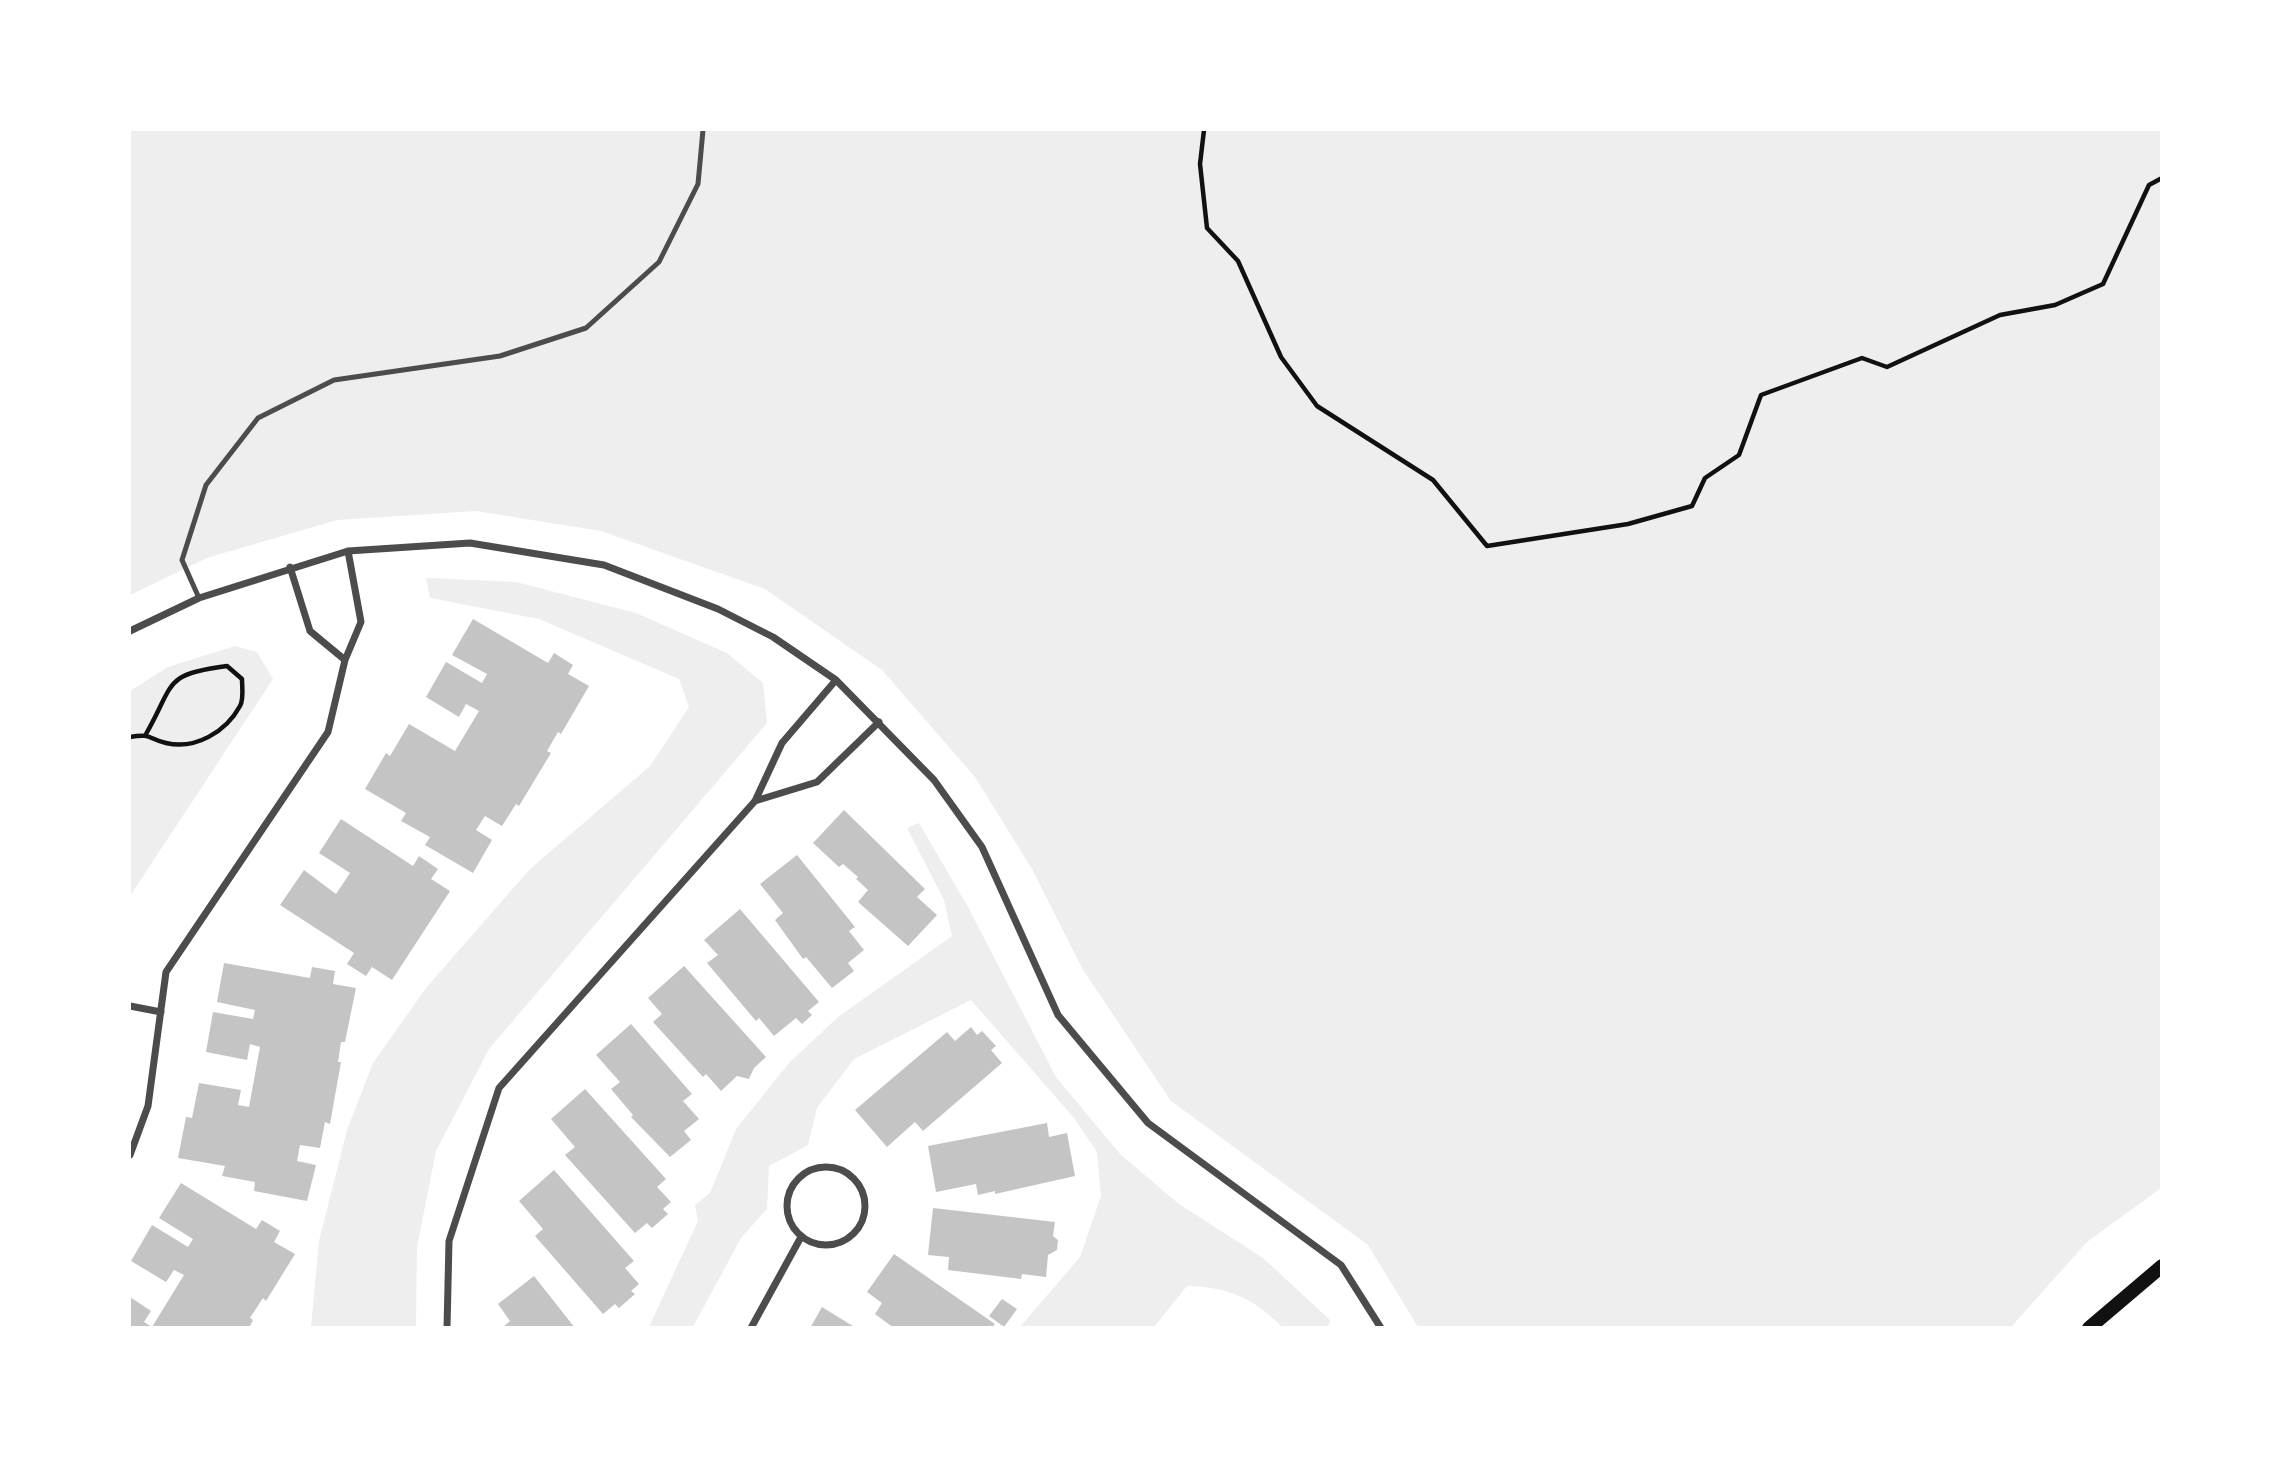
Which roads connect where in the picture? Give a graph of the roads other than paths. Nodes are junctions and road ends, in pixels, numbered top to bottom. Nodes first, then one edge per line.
1 (703, 130) edge
2 (348, 551) junction
3 (290, 567) junction
4 (199, 598) junction
5 (130, 631) edge
6 (345, 660) junction
7 (836, 681) junction
8 (879, 722) junction
9 (755, 801) junction
10 (130, 1006) edge
11 (161, 1012) junction
12 (130, 1155) edge
13 (801, 1237) junction
14 (2161, 1266) edge
15 (447, 1328) edge
16 (751, 1328) edge
17 (1381, 1328) edge
18 (2089, 1328) edge

1 - 4 lane
2 - 3 street
2 - 6 street
2 - 7 street
3 - 4 street
3 - 6 street
4 - 5 street
6 - 11 street
7 - 8 street
7 - 9 street
8 - 9 street
8 - 17 street
9 - 15 street
10 - 11 street
11 - 12 street
13 - 13 street
13 - 16 street
14 - 18 main road

